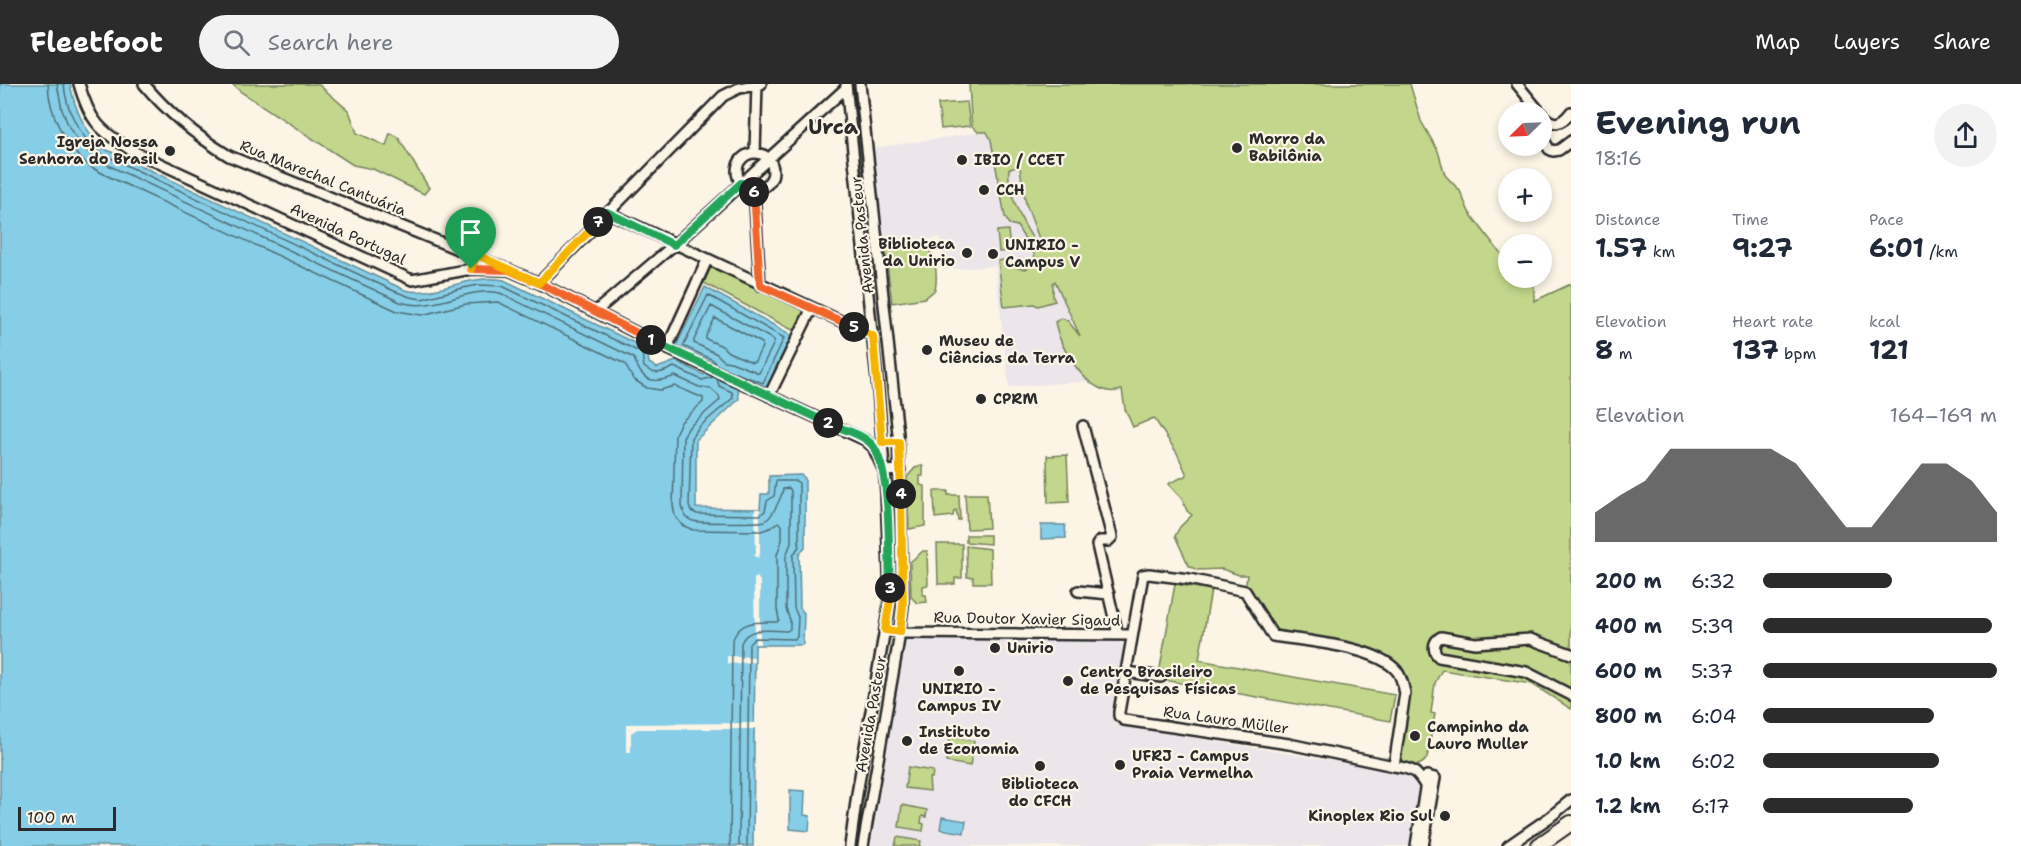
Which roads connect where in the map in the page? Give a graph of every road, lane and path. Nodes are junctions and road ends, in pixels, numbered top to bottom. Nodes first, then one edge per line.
1 (79, 84) edge
2 (144, 84) edge
3 (759, 84) edge
4 (860, 84) edge
5 (1517, 84) edge
6 (846, 86) edge
7 (1526, 96) junction
8 (1528, 102) edge
9 (1531, 102) edge
10 (1571, 112) edge
11 (1552, 123) edge
12 (1571, 141) edge
13 (1552, 150) edge
14 (754, 152) junction
15 (769, 159) junction
16 (868, 159) junction
17 (854, 161) junction
18 (741, 183) junction
19 (754, 189) junction
20 (607, 212) junction
21 (674, 245) junction
22 (477, 255) junction
23 (707, 260) junction
24 (471, 269) junction
25 (509, 270) junction
26 (539, 283) junction
27 (760, 285) junction
28 (812, 308) junction
29 (596, 312) junction
30 (873, 336) junction
31 (669, 349) junction
32 (766, 395) junction
33 (1083, 426) dead end
34 (882, 442) junction
35 (899, 442) junction
36 (900, 470) junction
37 (884, 471) junction
38 (1078, 591) dead end
39 (1109, 594) junction
40 (885, 630) junction
41 (900, 632) junction
42 (1118, 635) junction
43 (1132, 635) junction
44 (1571, 654) edge
45 (1127, 672) junction
46 (1161, 676) dead end
47 (1571, 695) edge
48 (1394, 766) junction
49 (1426, 787) junction
50 (857, 794) junction
51 (872, 796) junction
52 (1571, 800) edge
53 (1571, 823) edge
54 (1420, 845) edge
55 (850, 846) edge
56 (863, 846) edge
57 (1508, 846) edge
58 (1538, 846) edge

1 - 24 street, Avenida Portugal
2 - 22 street, Rua Marechal Cantuária
3 - 14 street
3 - 20 street
4 - 16 street, Avenida Pasteur
5 - 7 street
6 - 15 street
6 - 17 street, Avenida Pasteur
7 - 8 street
7 - 9 street
10 - 11 street
12 - 13 street
14 - 15 street
14 - 18 street
15 - 18 street
15 - 19 street
16 - 17 street
16 - 35 street, Avenida Pasteur
17 - 30 street, Avenida Pasteur
18 - 19 street
18 - 21 street
19 - 27 street
20 - 21 street
20 - 26 street
21 - 23 street
21 - 29 street
22 - 24 street
22 - 25 street, Rua Marechal Cantuária
23 - 27 street
23 - 31 street
24 - 25 street, Avenida Portugal
25 - 26 street, Avenida Portugal
26 - 29 street, Avenida Portugal
27 - 28 street
28 - 30 street
28 - 32 street
29 - 31 street, Avenida Portugal
30 - 34 street, Avenida Pasteur
31 - 32 street, Avenida Portugal
32 - 37 street, Avenida Portugal
33 - 39 street
34 - 35 street
34 - 37 street, Avenida Pasteur
35 - 36 street, Avenida Pasteur
36 - 37 street
36 - 41 street, Avenida Pasteur
37 - 40 street, Avenida Pasteur
38 - 39 street
39 - 42 street
40 - 41 street, Rua Doutor Xavier Sigaud
40 - 50 street, Avenida Pasteur
41 - 42 street, Rua Doutor Xavier Sigaud
41 - 51 street, Avenida Pasteur
42 - 43 street, Rua Doutor Xavier Sigaud
43 - 45 street, Rua Lauro Müller
43 - 48 street, Rua Lauro Müller
44 - 47 street
45 - 46 street
45 - 48 street, Rua Lauro Müller
48 - 49 street, Rua Lauro Müller
49 - 54 street
49 - 54 street
50 - 51 street
50 - 55 street, Avenida Pasteur
51 - 56 street, Avenida Pasteur
52 - 57 street
53 - 58 highway

